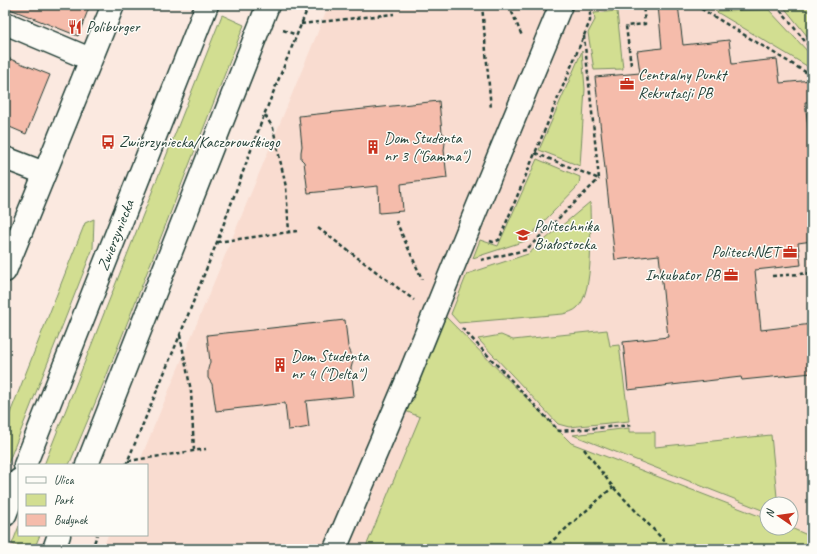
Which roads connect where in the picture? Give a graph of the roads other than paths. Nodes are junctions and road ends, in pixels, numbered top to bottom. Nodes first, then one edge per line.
1 (112, 5) edge
2 (207, 5) edge
3 (268, 5) edge
4 (561, 5) edge
5 (5, 24) edge
6 (90, 59) junction
7 (5, 158) edge
8 (44, 173) junction
9 (5, 271) edge
10 (25, 464) edge
11 (87, 464) edge
12 (18, 482) edge
13 (5, 515) edge
14 (59, 536) edge
15 (54, 549) edge
16 (335, 549) edge

1 - 6 main road
2 - 10 main road, Zwierzyniecka
3 - 11 main road
4 - 16 main road
5 - 6 main road
6 - 8 main road
7 - 8 main road
8 - 9 main road
12 - 13 main road
14 - 15 main road

